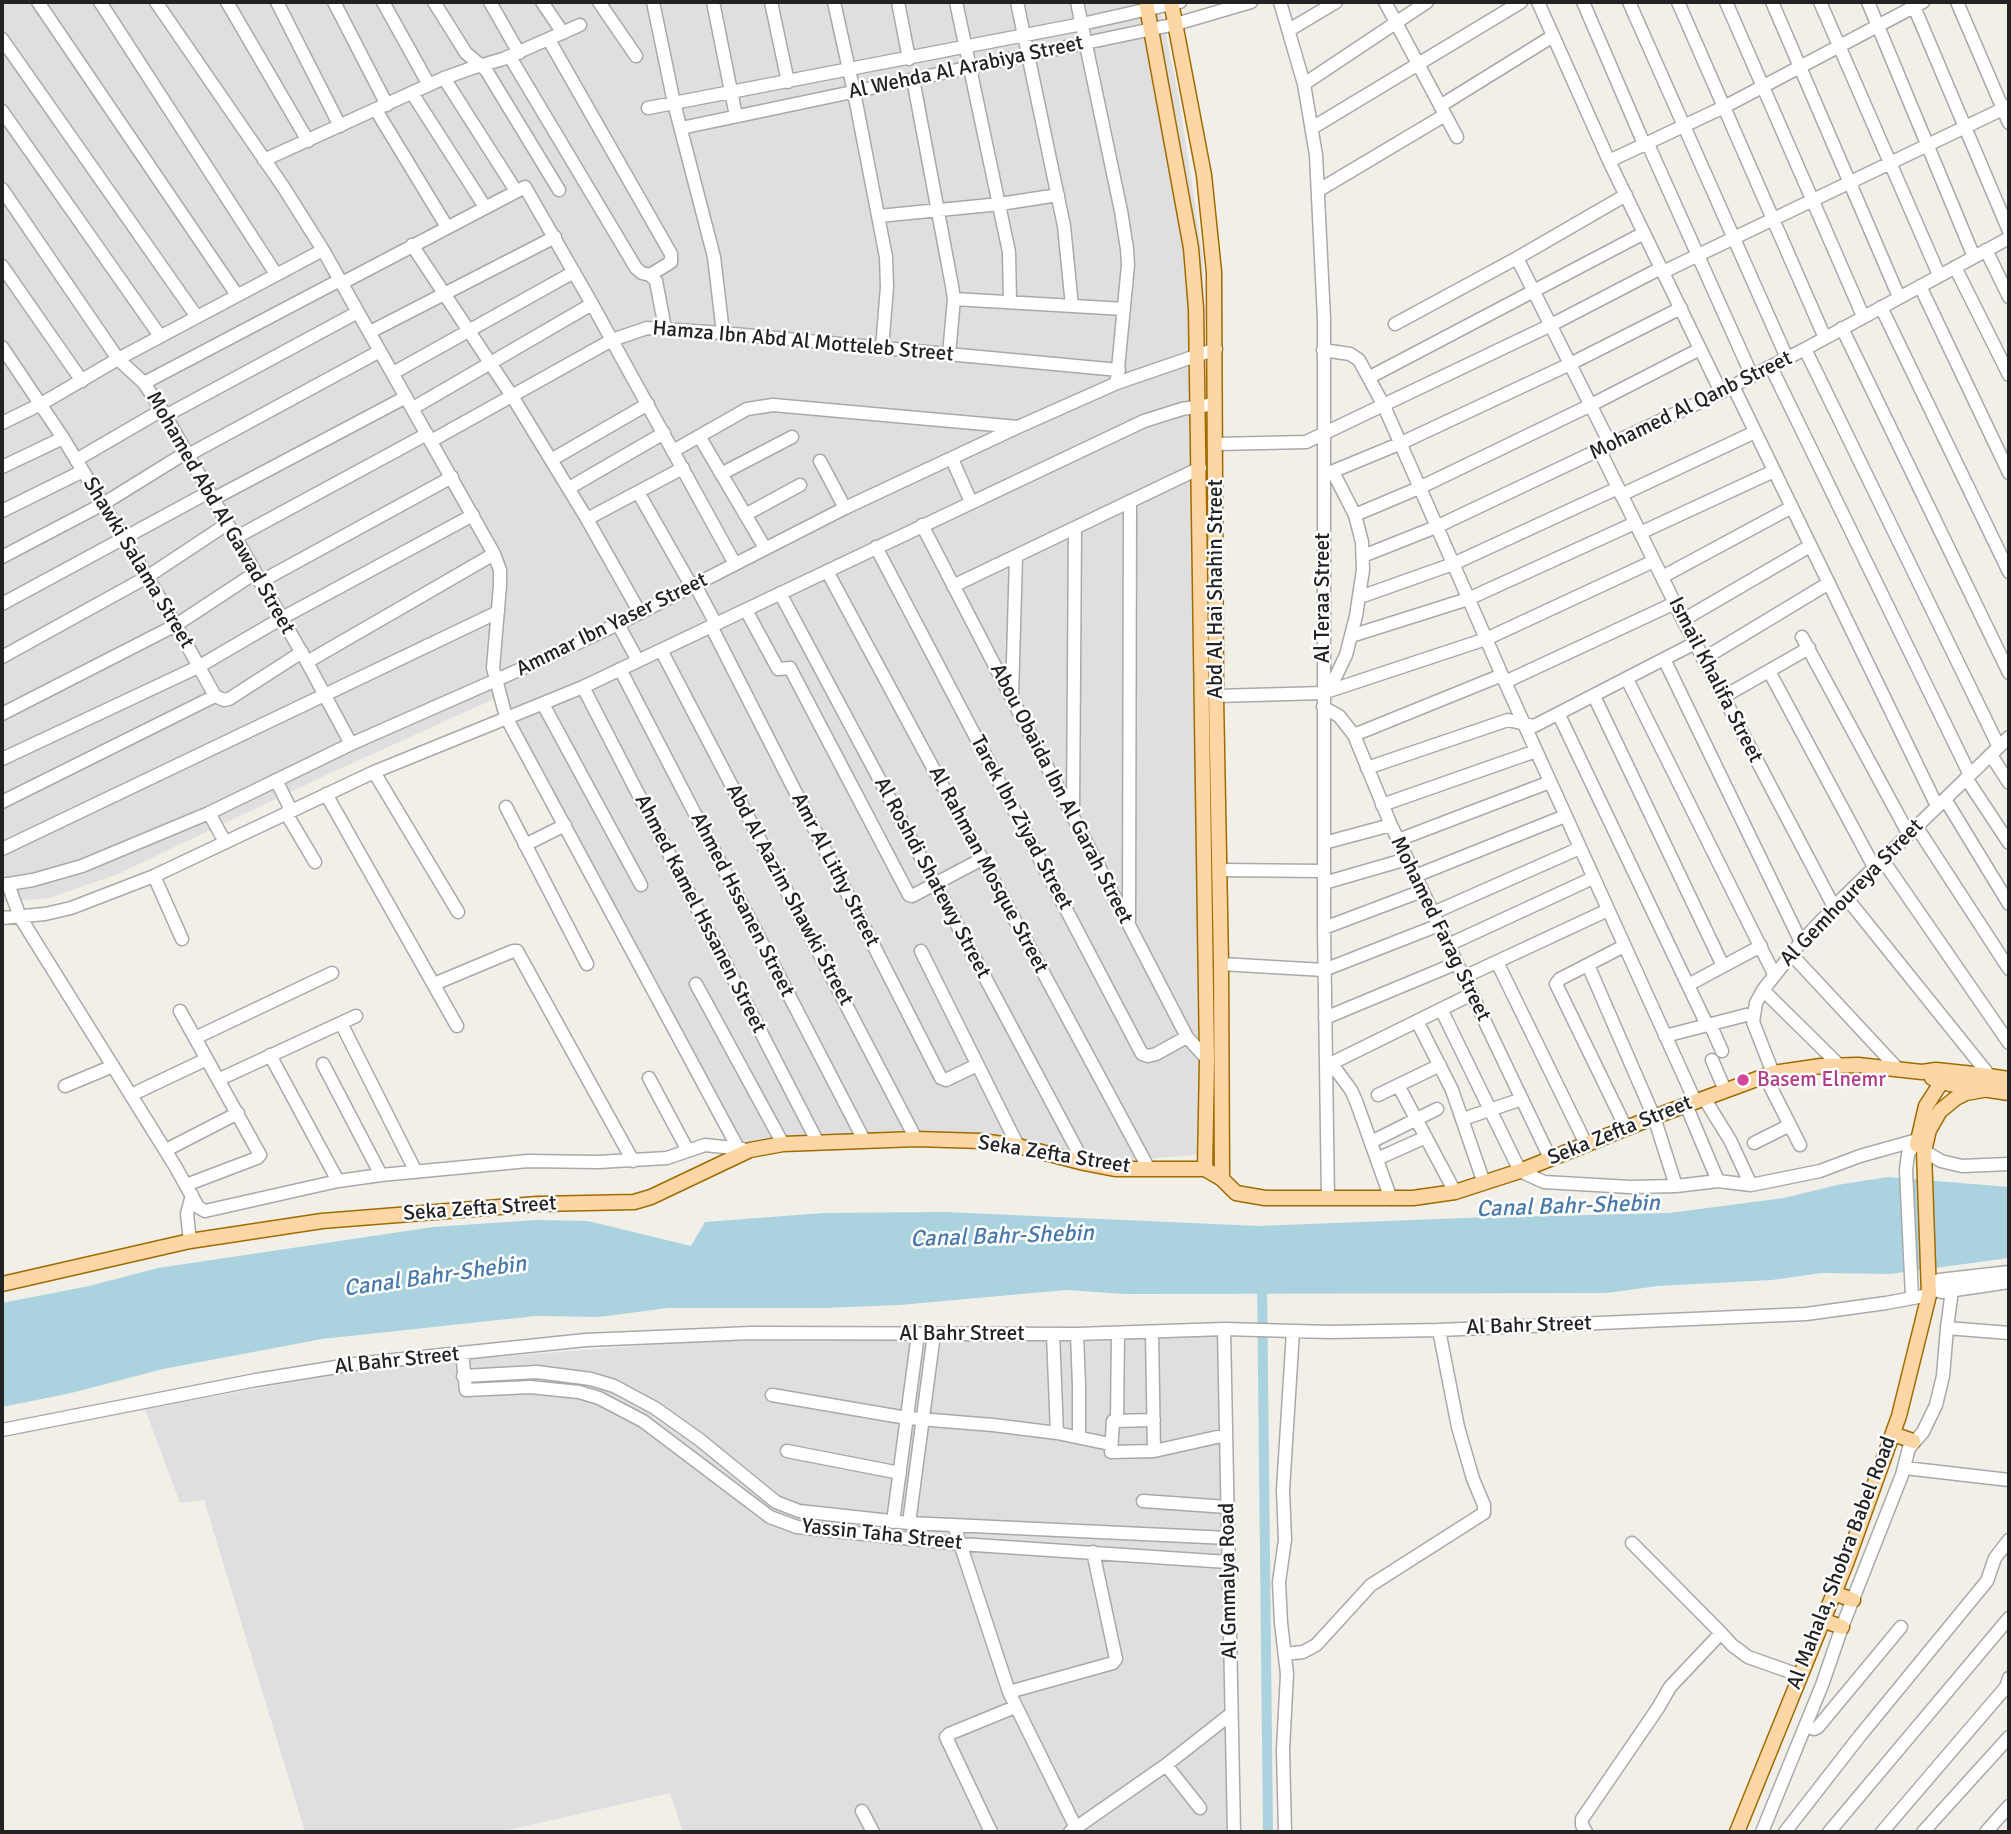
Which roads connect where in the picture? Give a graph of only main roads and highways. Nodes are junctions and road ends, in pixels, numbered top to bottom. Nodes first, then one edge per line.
1 (1174, 3) edge
2 (1147, 6) edge
3 (1944, 1077) junction
4 (2009, 1079) edge
5 (1989, 1082) junction
6 (2009, 1093) edge
7 (1922, 1157) junction
8 (1205, 1169) junction
9 (1222, 1180) junction
10 (2, 1284) edge
11 (1737, 1832) edge

1 - 9 main road, Abd Al Hai Shahin Street
2 - 8 main road, Abd Al Hai Shahin Street
3 - 5 main road, Seka Zefta Street
3 - 7 main road
3 - 9 main road, Seka Zefta Street
4 - 5 main road, Seka Zefta Street
5 - 6 main road
5 - 7 main road
7 - 11 main road, Al Mahala, Shobra Babel Road
8 - 9 main road, Seka Zefta Street
8 - 10 main road, Seka Zefta Street

